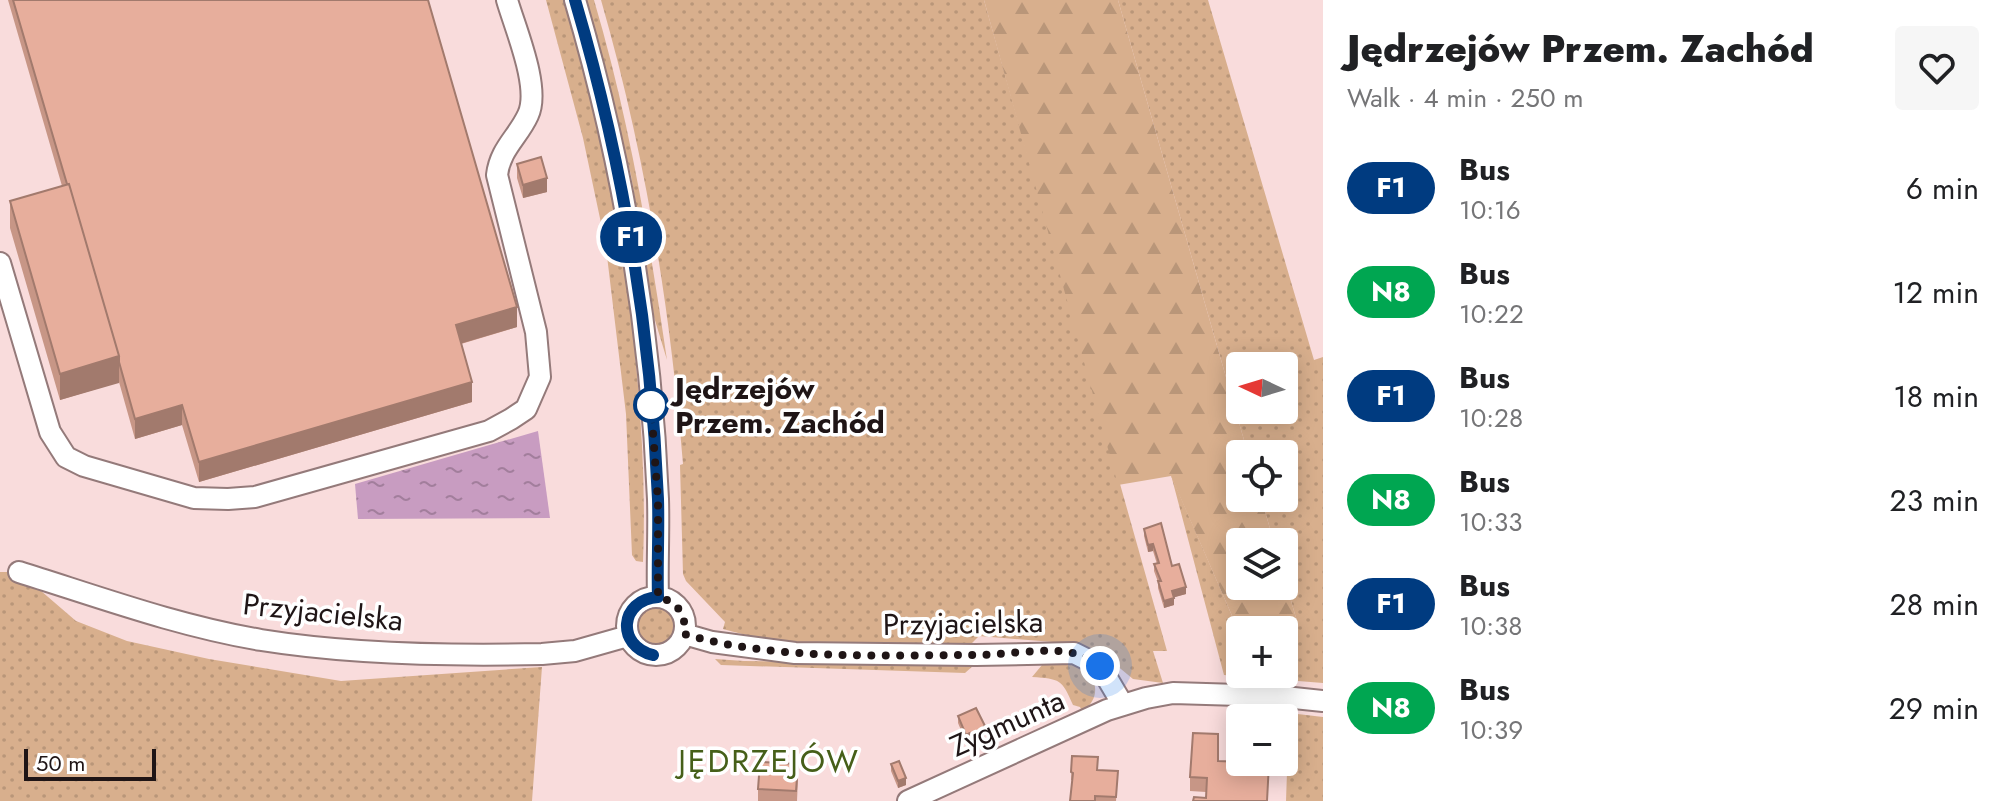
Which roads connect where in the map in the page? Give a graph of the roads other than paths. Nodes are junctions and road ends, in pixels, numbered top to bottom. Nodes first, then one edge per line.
1 (507, 0) edge
2 (575, 0) edge
3 (0, 263) edge
4 (19, 572) dead end
5 (658, 597) junction
6 (684, 634) junction
7 (628, 636) junction
8 (1323, 701) edge
9 (1123, 705) junction
10 (908, 801) edge

1 - 3 street
2 - 5 street
4 - 7 street, Przyjacielska
5 - 6 street
5 - 7 street
6 - 7 street
6 - 9 street, Przyjacielska
8 - 9 street, Zygmunta
9 - 10 street, Zygmunta

